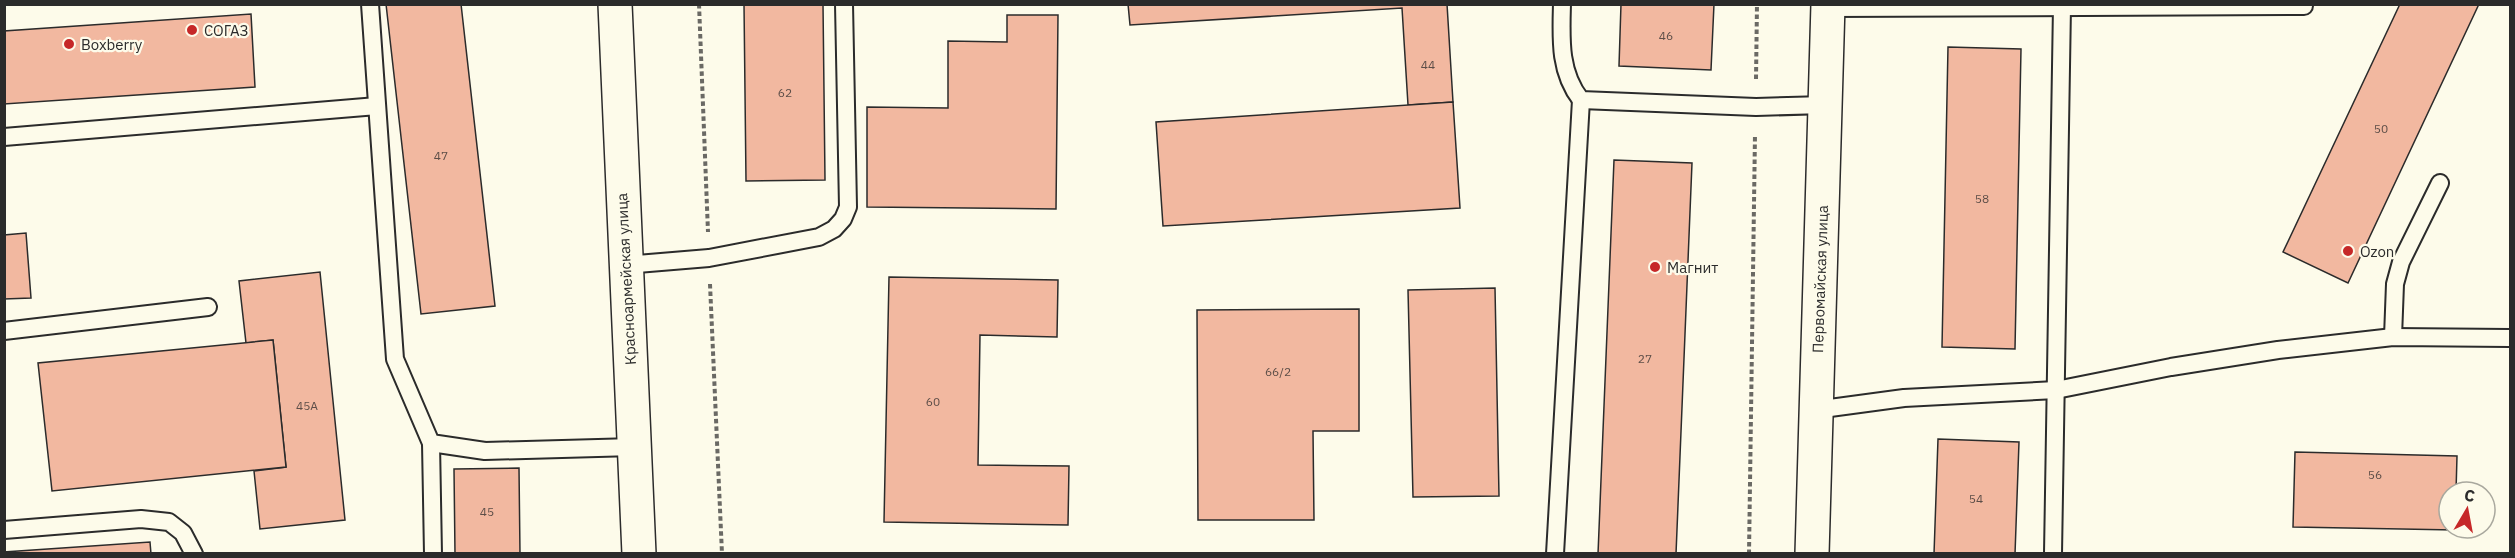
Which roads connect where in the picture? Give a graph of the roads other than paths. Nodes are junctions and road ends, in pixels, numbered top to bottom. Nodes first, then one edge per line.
1 (370, 4) edge
2 (615, 4) edge
3 (844, 4) edge
4 (1562, 4) edge
5 (1828, 6) edge
6 (2062, 6) junction
7 (2304, 6) edge
8 (1581, 100) junction
9 (1826, 105) junction
10 (377, 106) junction
11 (4, 137) edge
12 (2440, 183) dead end
13 (625, 265) junction
14 (208, 307) dead end
15 (4, 331) edge
16 (2393, 337) junction
17 (2511, 338) edge
18 (2056, 390) junction
19 (1815, 410) junction
20 (431, 443) junction
21 (634, 447) junction
22 (4, 530) edge
23 (194, 554) edge
24 (433, 554) edge
25 (639, 554) edge
26 (1555, 554) edge
27 (1812, 554) edge
28 (2054, 554) edge

1 - 10 lane
2 - 13 street, Красноармейская улица
3 - 13 lane
4 - 8 lane
5 - 6 lane
5 - 9 street, Первомайская улица
6 - 7 lane
6 - 18 lane
8 - 9 lane
8 - 26 lane
9 - 19 street, Первомайская улица
10 - 11 lane
10 - 20 lane
12 - 16 lane
13 - 21 street, Красноармейская улица
14 - 15 lane
16 - 17 lane
16 - 18 lane
18 - 19 lane
18 - 28 lane
19 - 27 street, Первомайская улица
20 - 21 lane
20 - 24 lane
21 - 25 street, Красноармейская улица
22 - 23 lane

